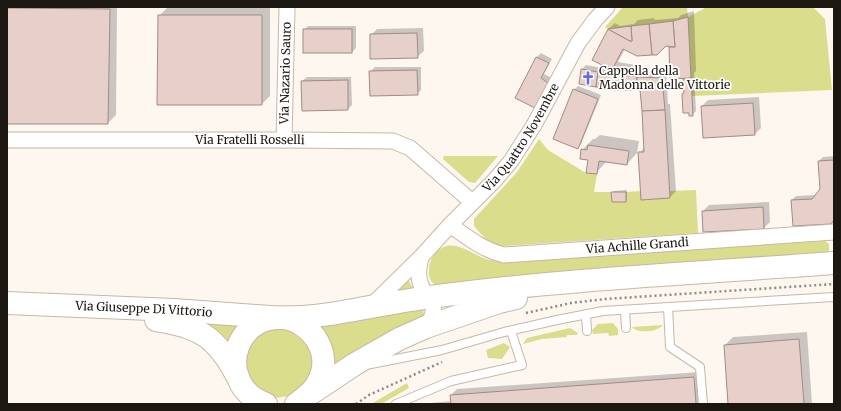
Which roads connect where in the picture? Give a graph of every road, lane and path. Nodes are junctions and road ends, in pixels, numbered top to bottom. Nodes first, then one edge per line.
1 (287, 7) edge
2 (607, 7) edge
3 (7, 140) edge
4 (284, 140) junction
5 (472, 202) junction
6 (450, 225) junction
7 (834, 237) edge
8 (421, 257) junction
9 (834, 263) edge
10 (579, 281) junction
11 (429, 297) junction
12 (834, 297) edge
13 (7, 303) edge
14 (370, 307) junction
15 (668, 307) junction
16 (625, 310) junction
17 (586, 315) junction
18 (7, 316) edge
19 (281, 318) junction
20 (426, 327) junction
21 (626, 328) dead end
22 (512, 331) junction
23 (587, 331) dead end
24 (355, 364) junction
25 (239, 380) junction
26 (298, 402) edge
27 (241, 404) edge
28 (266, 404) edge
29 (396, 404) edge
30 (703, 404) edge

1 - 4 street, Via Nazario Sauro
2 - 5 street, Via Quattro Novembre
3 - 4 street, Via Fratelli Rosselli
4 - 5 street, Via Fratelli Rosselli
5 - 6 street, Via Quattro Novembre
6 - 7 street, Via Achille Grandi
6 - 8 street, Via Quattro Novembre
8 - 11 street
8 - 14 street, Via Quattro Novembre
9 - 10 main road
10 - 11 main road
10 - 20 main road
11 - 14 main road
11 - 20 street
12 - 15 lane
13 - 19 main road, Via Giuseppe Di Vittorio
14 - 19 main road
15 - 16 lane
15 - 30 lane
16 - 17 lane
16 - 21 lane
17 - 22 lane
17 - 23 lane
18 - 25 main road, Via Giuseppe Di Vittorio
19 - 25 main road
19 - 26 main road
20 - 24 main road
22 - 24 lane
22 - 29 lane
24 - 26 main road
25 - 27 main road
25 - 28 main road

